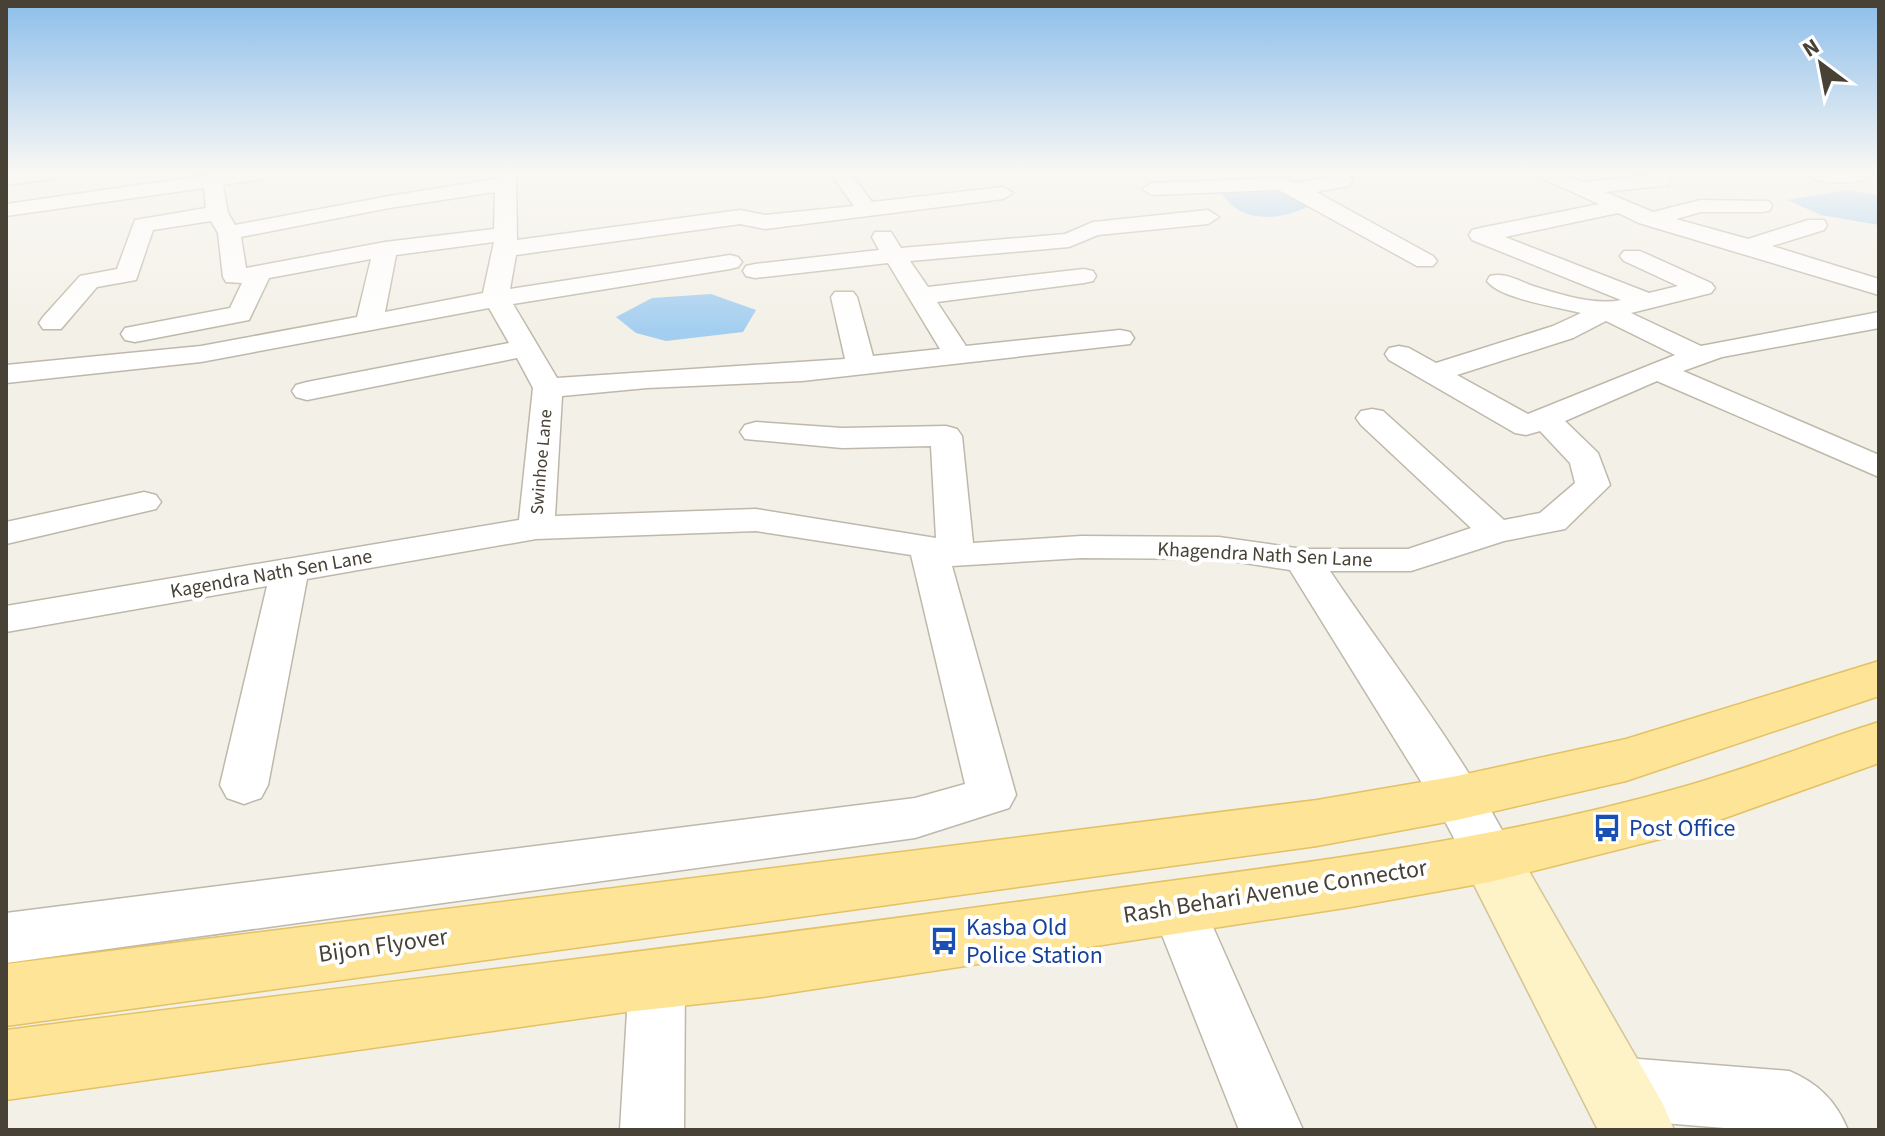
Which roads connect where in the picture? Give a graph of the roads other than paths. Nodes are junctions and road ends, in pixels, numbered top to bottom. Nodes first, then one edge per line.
1 (143, 226) edge
2 (224, 226) edge
3 (505, 226) edge
4 (652, 226) edge
5 (877, 226) edge
6 (1122, 226) edge
7 (1362, 226) edge
8 (1524, 226) edge
9 (1677, 226) edge
10 (1813, 226) edge
11 (505, 241) junction
12 (1747, 247) junction
13 (385, 249) junction
14 (895, 256) junction
15 (1632, 256) dead end
16 (1425, 261) dead end
17 (730, 262) dead end
18 (1879, 269) edge
19 (755, 271) dead end
20 (259, 273) junction
21 (1084, 276) dead end
22 (1850, 277) junction
23 (1499, 281) dead end
24 (1879, 287) edge
25 (920, 296) junction
26 (844, 297) dead end
27 (495, 299) junction
28 (1647, 301) junction
29 (1606, 311) junction
30 (52, 323) dead end
31 (369, 323) junction
32 (1869, 327) edge
33 (135, 334) dead end
34 (1120, 338) dead end
35 (526, 348) junction
36 (1399, 354) dead end
37 (958, 355) junction
38 (1700, 356) junction
39 (861, 365) junction
40 (1657, 370) junction
41 (1433, 373) junction
42 (6, 374) edge
43 (548, 388) junction
44 (307, 391) dead end
45 (1372, 418) dead end
46 (1545, 418) junction
47 (756, 432) dead end
48 (1879, 467) edge
49 (144, 502) dead end
50 (536, 528) junction
51 (1496, 532) junction
52 (6, 533) edge
53 (942, 552) junction
54 (1303, 560) junction
55 (290, 570) junction
56 (6, 619) edge
57 (1879, 678) edge
58 (1879, 742) edge
59 (244, 785) dead end
60 (1457, 798) junction
61 (1490, 857) junction
62 (1178, 907) junction
63 (6, 938) edge
64 (642, 979) junction
65 (6, 995) edge
66 (6, 1065) edge
67 (1626, 1109) edge
68 (652, 1130) edge
69 (1271, 1130) edge
70 (1816, 1130) edge

1 - 30 street
2 - 20 street
3 - 11 street
4 - 11 street
5 - 14 street
6 - 14 street
7 - 16 street
8 - 28 street
9 - 12 street
10 - 12 street
11 - 13 street
11 - 27 street
12 - 22 street
13 - 20 street
13 - 31 street
14 - 19 street
14 - 25 street
15 - 28 street
17 - 27 street
18 - 22 street
20 - 33 street
21 - 25 street
22 - 24 street
23 - 29 street
25 - 37 street
26 - 39 street
27 - 31 street
27 - 35 street, Swinhoe Lane
28 - 29 street
29 - 38 street
29 - 41 street
31 - 42 street
32 - 38 street
34 - 37 street
35 - 43 street, Swinhoe Lane
35 - 44 street
36 - 41 street
37 - 39 street
38 - 40 street
39 - 43 street
40 - 46 street
40 - 48 street
41 - 46 street
43 - 50 street, Swinhoe Lane
45 - 51 street
46 - 51 street, Khagendra Nath Sen Lane
47 - 53 street
49 - 52 street
50 - 53 street, Khagendra Nath Sen Lane
50 - 55 street, Kagendra Nath Sen Lane
51 - 54 street, Khagendra Nath Sen Lane
53 - 54 street, Khagendra Nath Sen Lane
53 - 63 street
54 - 60 street
55 - 56 street, Kagendra Nath Sen Lane
55 - 59 street
57 - 60 main road
58 - 61 main road, Rash Behari Avenue Connector
60 - 61 street
60 - 65 main road, Bijon Flyover
61 - 62 main road, Rash Behari Avenue Connector
61 - 67 main road
62 - 64 main road, Rash Behari Avenue Connector
62 - 69 street
64 - 66 main road
64 - 68 street
67 - 70 street

